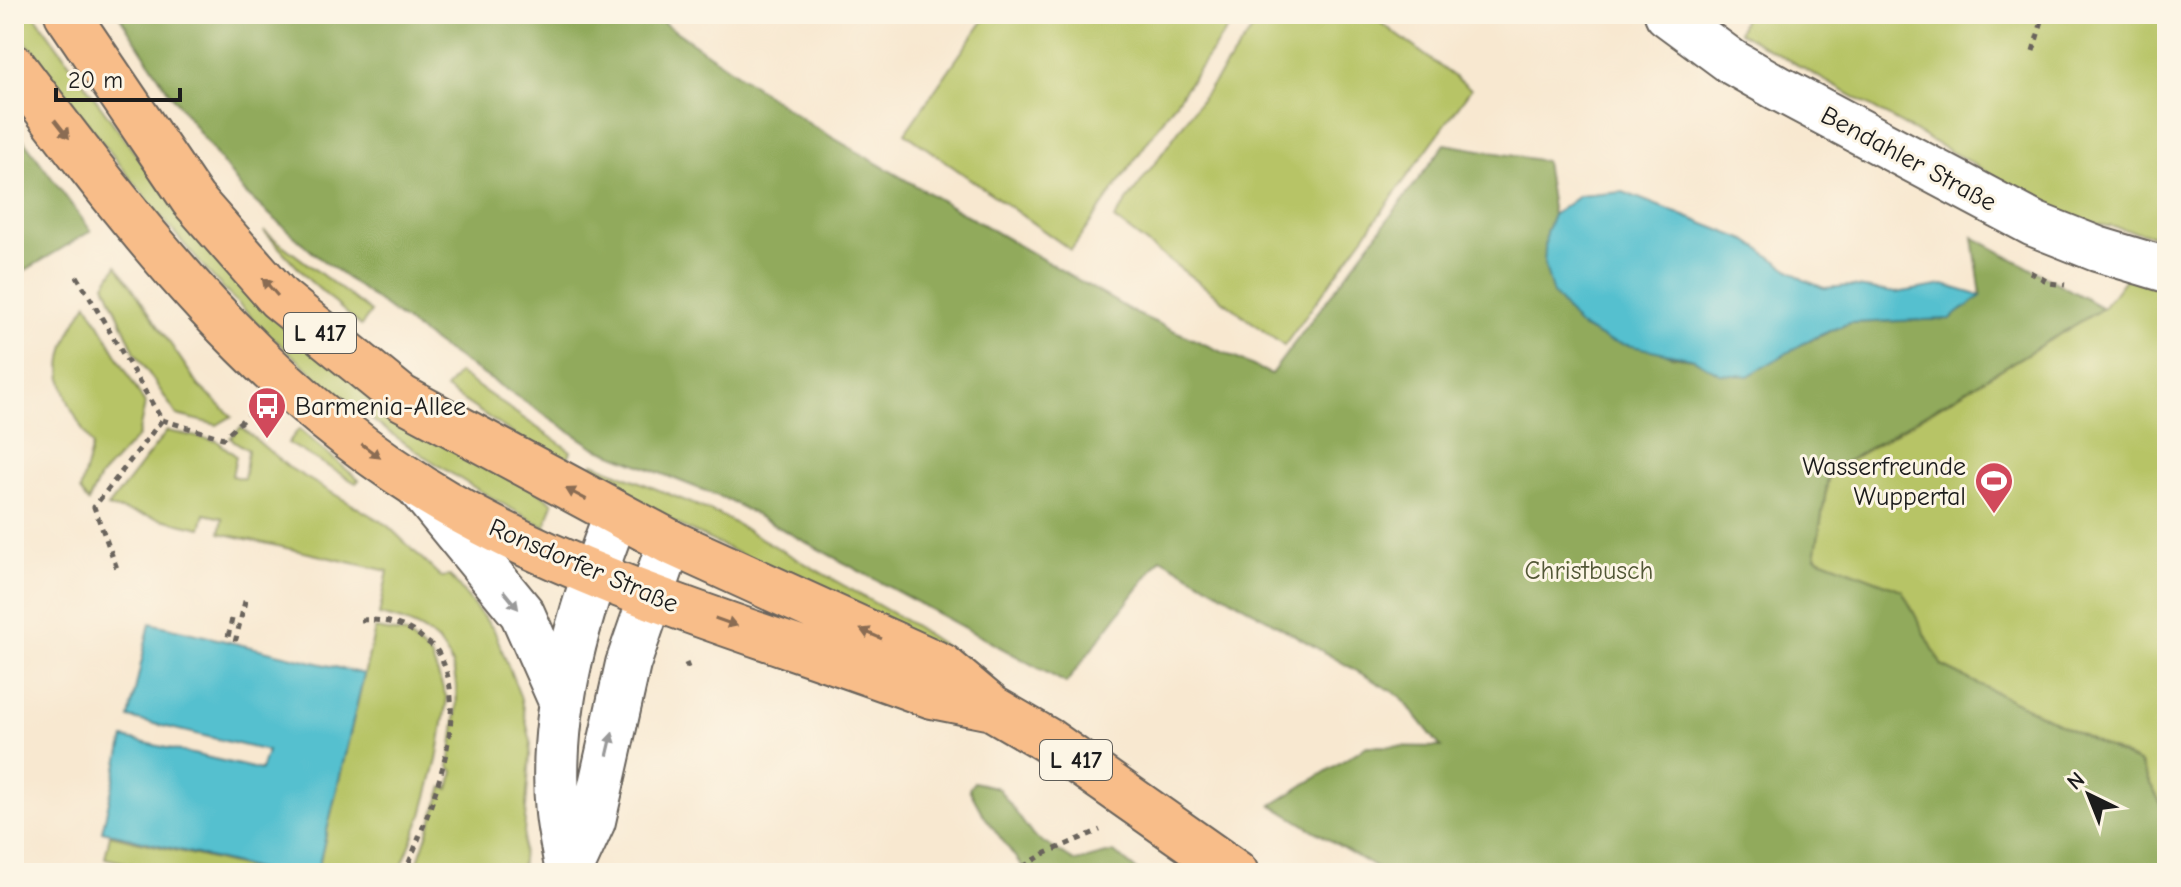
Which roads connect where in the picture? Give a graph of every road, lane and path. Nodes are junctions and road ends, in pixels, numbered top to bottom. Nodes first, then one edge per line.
1 (67, 14) edge
2 (1667, 14) edge
3 (2044, 14) edge
4 (2033, 51) dead end
5 (14, 67) edge
6 (2167, 270) edge
7 (77, 276) dead end
8 (247, 416) dead end
9 (162, 420) junction
10 (416, 484) junction
11 (616, 515) junction
12 (670, 542) junction
13 (118, 571) dead end
14 (594, 574) junction
15 (653, 596) junction
16 (246, 597) dead end
17 (232, 619) dead end
18 (361, 620) dead end
19 (561, 701) junction
20 (992, 708) junction
21 (1098, 832) dead end
22 (1616, 868) dead end
23 (405, 873) edge
24 (568, 873) edge
25 (1013, 873) edge
26 (1236, 873) edge
27 (1638, 873) edge

11 -> 1 main road, Ronsdorfer Straße / L 417
2 - 6 street, Bendahler Straße
3 - 4 path
5 -> 10 main road, Ronsdorfer Straße / L 417
7 - 9 path
8 - 9 path
9 - 13 path
10 - 14 main road, Ronsdorfer Straße / L 417
10 -> 19 street
11 - 12 main road, Ronsdorfer Straße / L 417
11 - 14 street
12 - 15 street
20 -> 12 main road, Ronsdorfer Straße / L 417
14 - 15 main road, Ronsdorfer Straße / L 417
14 - 19 street
15 -> 20 main road, Ronsdorfer Straße / L 417
24 -> 15 street
16 - 17 path
18 - 23 path
19 - 24 street
20 - 26 main road, Ronsdorfer Straße / L 417
21 - 25 path
22 - 27 path

